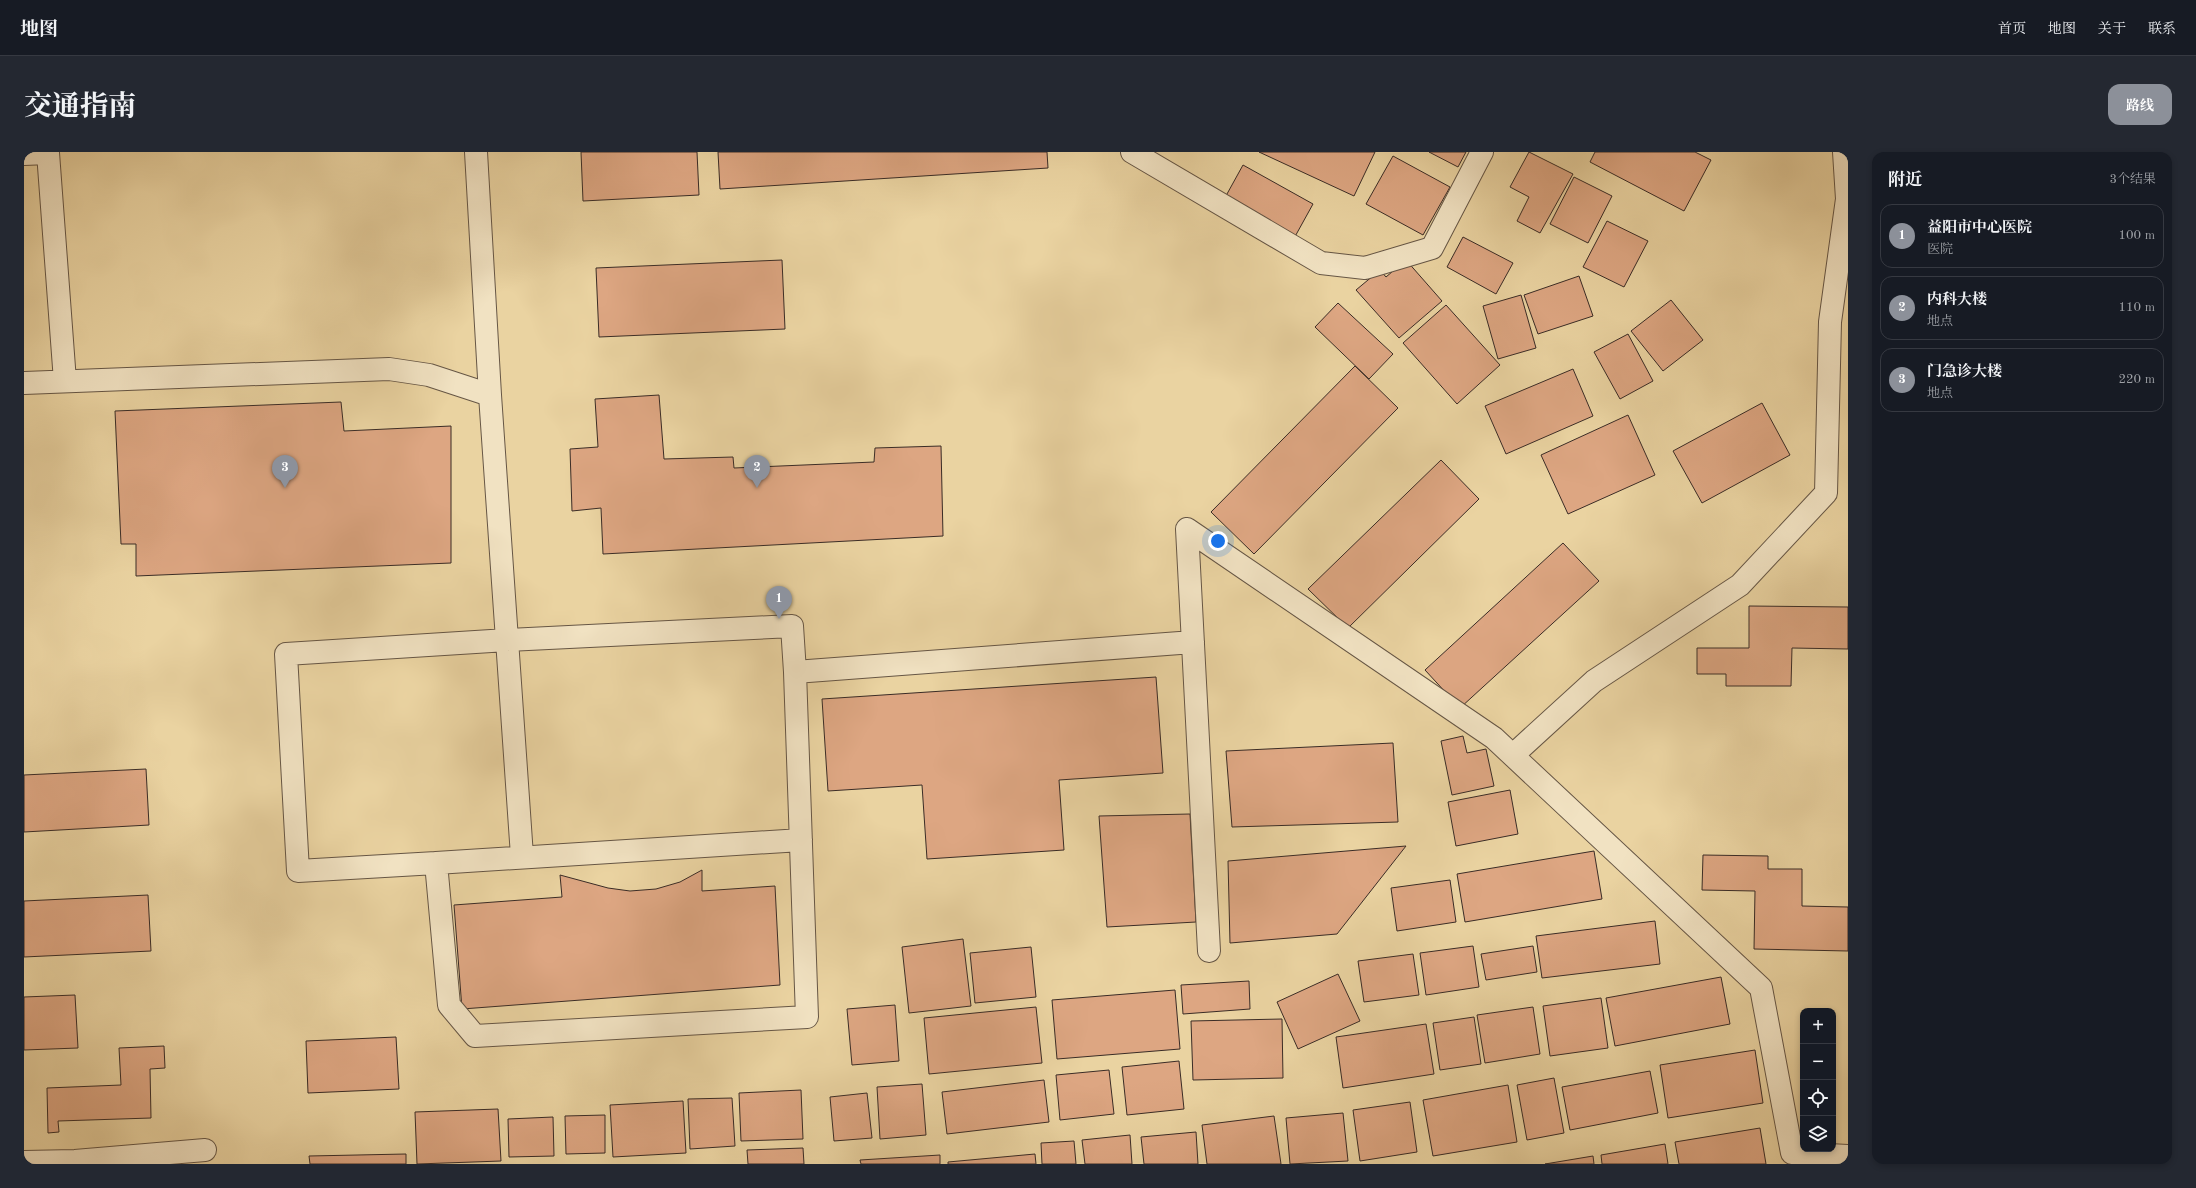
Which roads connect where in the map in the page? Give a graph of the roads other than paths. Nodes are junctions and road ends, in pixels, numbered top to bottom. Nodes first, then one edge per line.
1 (49, 152) edge
2 (476, 152) edge
3 (1132, 152) edge
4 (1482, 152) edge
5 (1844, 152) edge
6 (24, 154) edge
7 (65, 381) junction
8 (24, 383) edge
9 (490, 395) junction
10 (507, 640) junction
11 (1193, 642) junction
12 (795, 672) junction
13 (1513, 755) junction
14 (801, 840) junction
15 (522, 856) junction
16 (436, 863) junction
17 (1209, 951) dead end
18 (205, 1150) dead end
19 (1848, 1156) edge
20 (1792, 1158) edge
21 (24, 1162) edge

1 - 6 street
1 - 7 street
2 - 9 street
3 - 4 street
5 - 13 street
7 - 8 street
7 - 9 street
9 - 10 street
10 - 12 street
10 - 15 street
10 - 16 street
11 - 12 street
11 - 13 street
11 - 17 street
12 - 14 street
13 - 20 street
14 - 15 street
14 - 16 street
15 - 16 street
18 - 21 street
19 - 20 street

